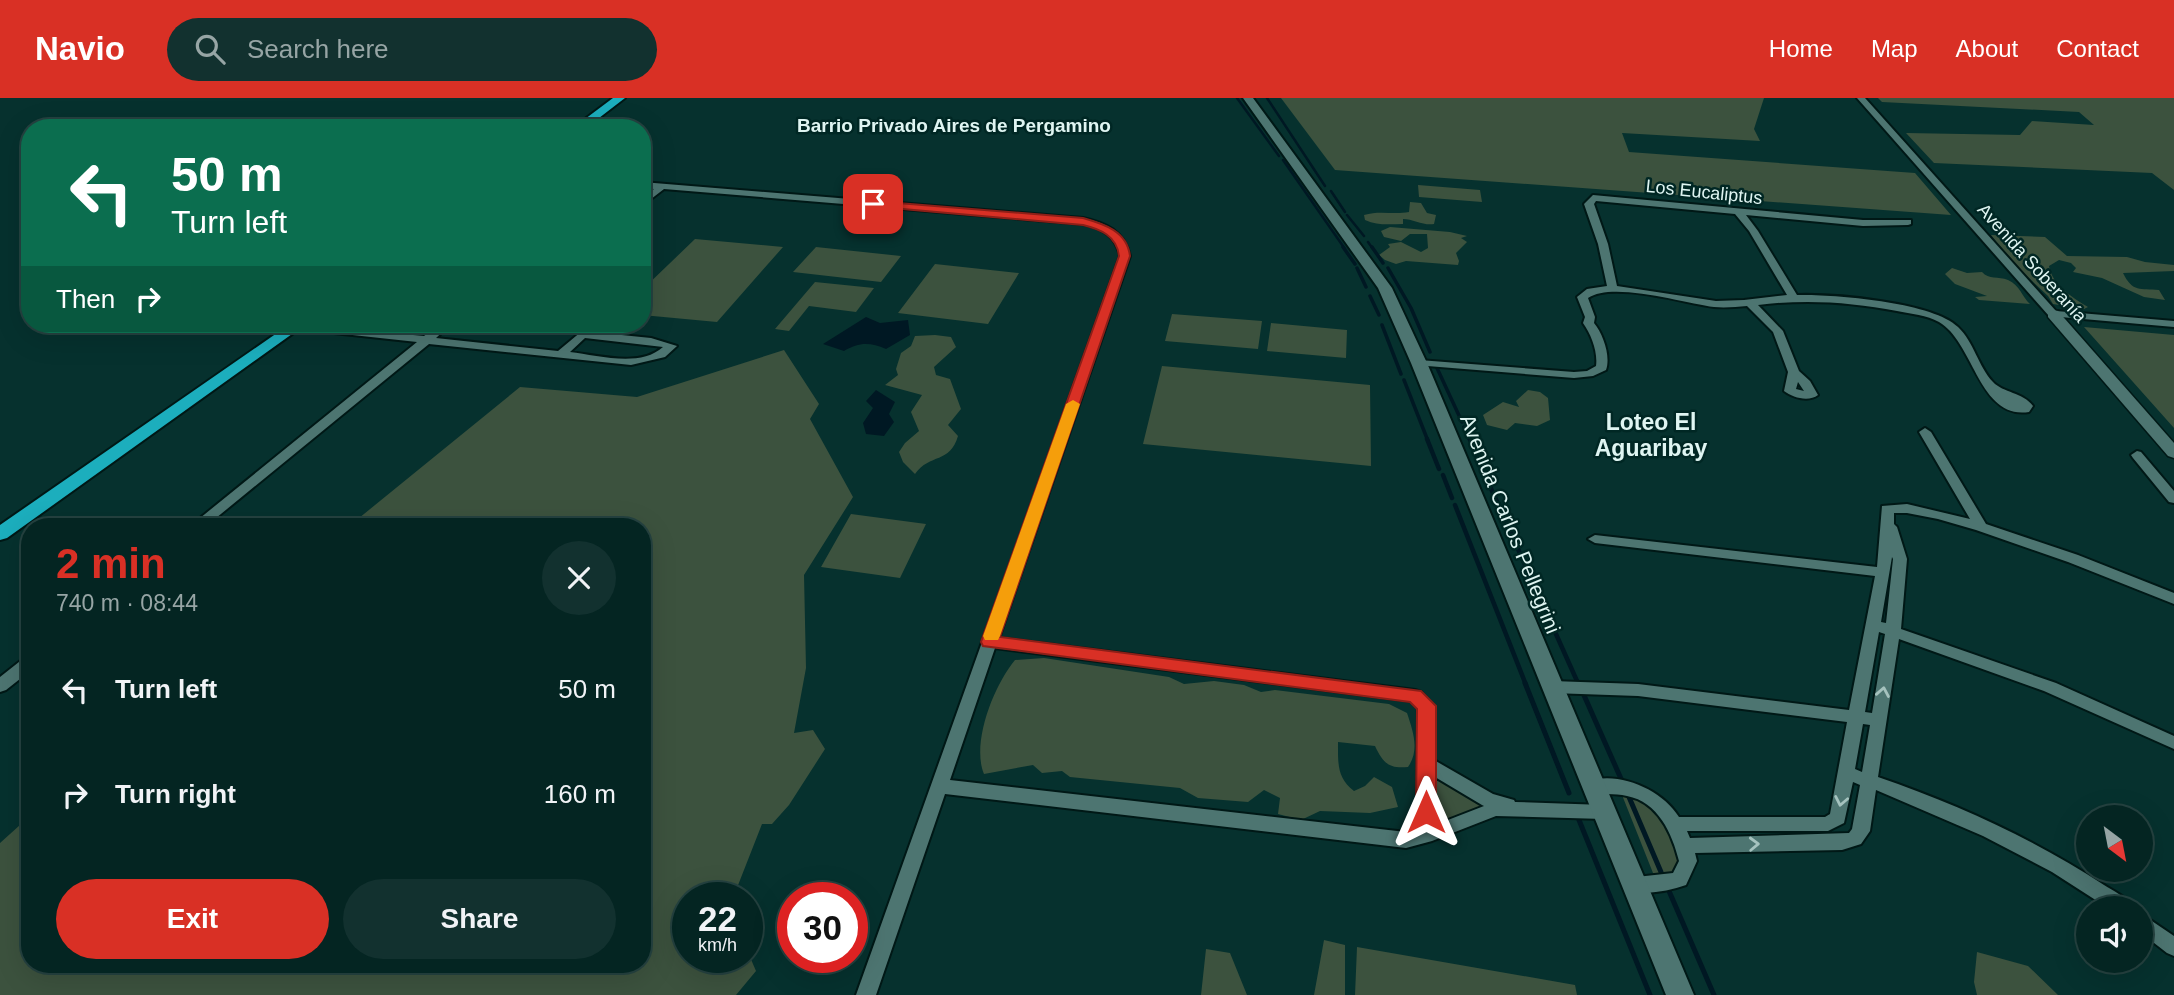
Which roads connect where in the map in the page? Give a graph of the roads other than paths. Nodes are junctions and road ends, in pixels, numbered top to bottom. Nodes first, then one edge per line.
1 (621, 98) edge
2 (1248, 98) edge
3 (1861, 98) edge
4 (591, 119) edge
5 (651, 185) edge
6 (663, 186) junction
7 (651, 196) edge
8 (1737, 211) junction
9 (1908, 222) dead end
10 (1613, 289) junction
11 (1794, 298) junction
12 (1751, 304) junction
13 (2053, 314) junction
14 (2174, 324) edge
15 (287, 333) edge
16 (371, 333) edge
17 (434, 333) edge
18 (426, 339) junction
19 (561, 354) junction
20 (1417, 359) junction
21 (1794, 372) dead end
22 (1992, 387) dead end
23 (1925, 432) dead end
24 (2174, 453) edge
25 (2137, 455) dead end
26 (2174, 499) edge
27 (1887, 517) junction
28 (23, 518) edge
29 (207, 518) edge
30 (21, 519) edge
31 (1982, 528) junction
32 (0, 534) edge
33 (1594, 539) dead end
34 (1881, 572) junction
35 (2174, 598) edge
36 (1872, 624) junction
37 (1893, 631) junction
38 (989, 642) junction
39 (21, 669) edge
40 (0, 686) edge
41 (1552, 687) junction
42 (1854, 718) junction
43 (1878, 720) junction
44 (2174, 743) edge
45 (1426, 763) junction
46 (1846, 773) junction
47 (1870, 781) junction
48 (939, 786) junction
49 (1595, 786) junction
50 (1523, 808) junction
51 (1604, 812) junction
52 (1675, 824) junction
53 (1426, 836) junction
54 (1685, 846) junction
55 (1634, 884) junction
56 (2104, 896) edge
57 (2153, 930) edge
58 (2174, 947) edge
59 (866, 995) edge
60 (1680, 995) edge

1 - 4 highway
2 - 20 main road, Avenida Carlos Pellegrini
3 - 13 street, Avenida Soberanía
5 - 6 street
6 - 7 street
6 - 38 street
8 - 9 street, Los Eucaliptus
8 - 10 street, Los Eucaliptus
8 - 11 street
10 - 12 street
10 - 20 street
11 - 12 street
11 - 22 street
12 - 21 street
13 - 14 street
13 - 24 street, Avenida Soberanía
15 - 28 highway
16 - 18 street
17 - 18 street
18 - 19 street
18 - 29 street
19 - 19 street
20 - 41 main road, Avenida Carlos Pellegrini
23 - 31 street
25 - 26 street
27 - 31 street
27 - 34 street
27 - 37 street
30 - 32 highway
31 - 35 street
33 - 34 street
34 - 36 street
36 - 37 street
36 - 42 street
43 -> 37 street
37 - 44 street
38 - 45 street
38 - 48 street
39 - 40 street
41 - 42 street
41 - 49 main road, Avenida Carlos Pellegrini
42 - 43 street
42 - 46 street
43 - 47 street
45 - 50 street
45 - 53 street
46 - 47 street
46 -> 52 street
54 -> 47 street
47 - 56 street
48 - 53 street
48 - 59 street
49 - 51 main road, Avenida Carlos Pellegrini
49 - 52 street
50 - 51 street
50 - 53 street
51 - 55 main road, Avenida Carlos Pellegrini
52 - 54 street
54 - 55 street
55 - 60 main road, Avenida Carlos Pellegrini
57 - 58 street

